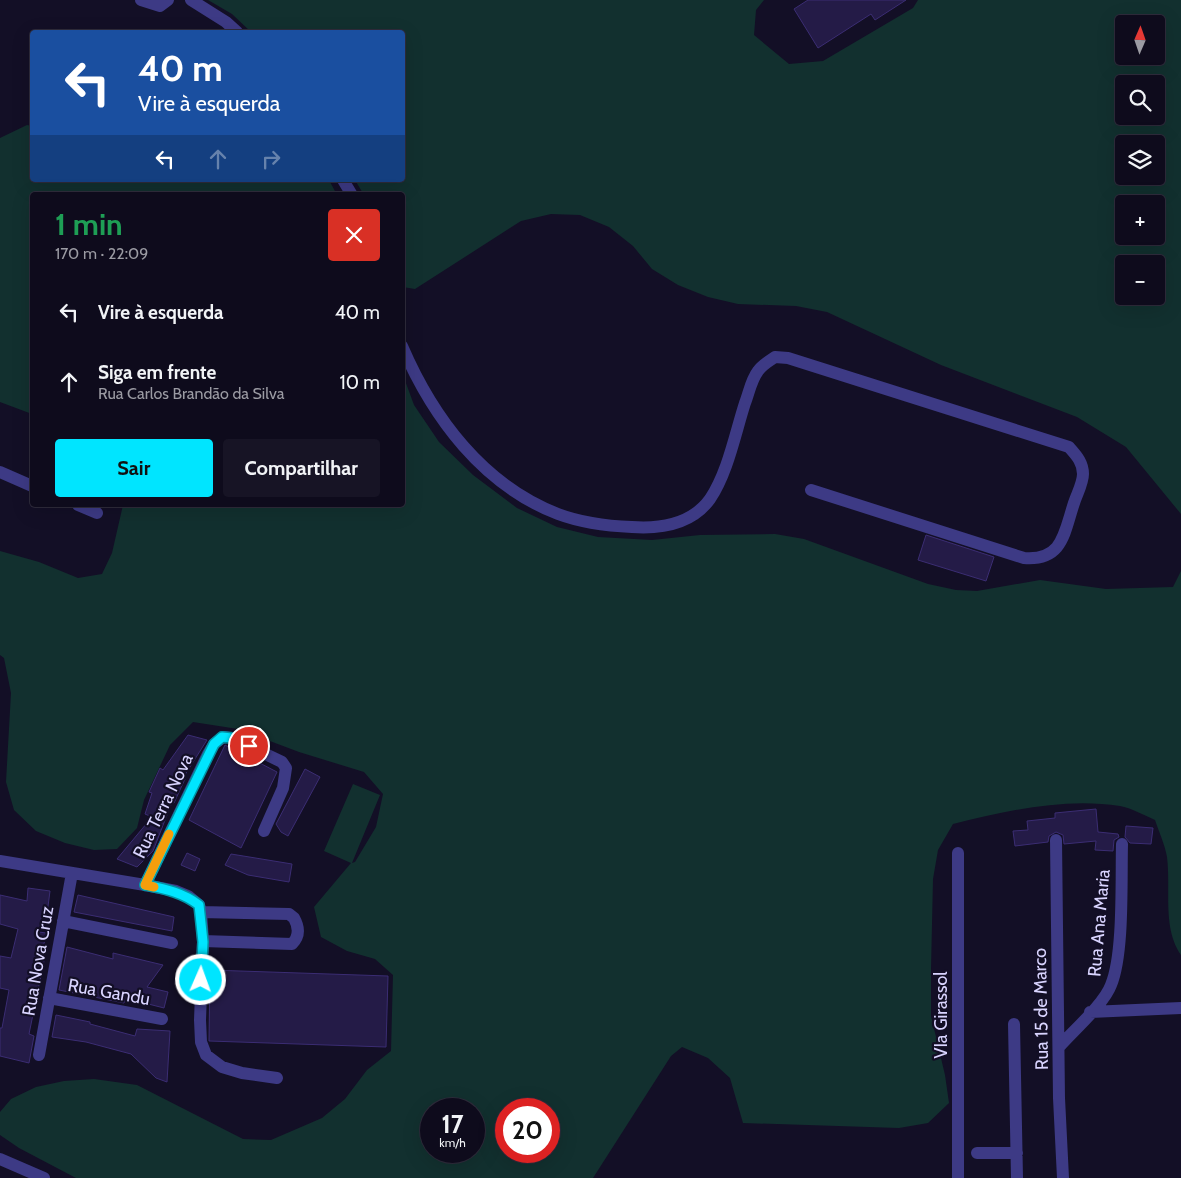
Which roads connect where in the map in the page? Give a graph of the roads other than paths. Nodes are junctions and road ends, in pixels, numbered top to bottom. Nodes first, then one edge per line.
1 (141, 0) edge
2 (168, 0) edge
3 (191, 0) edge
4 (235, 30) edge
5 (405, 352) edge
6 (0, 472) edge
7 (30, 485) edge
8 (811, 490) dead end
9 (83, 507) edge
10 (97, 513) dead end
11 (264, 831) dead end
12 (1056, 840) dead end
13 (1122, 844) dead end
14 (958, 852) dead end
15 (0, 861) edge
16 (72, 872) junction
17 (145, 885) junction
18 (201, 912) junction
19 (63, 921) junction
20 (172, 942) dead end
21 (203, 942) junction
22 (50, 998) junction
23 (1181, 1008) edge
24 (1090, 1012) junction
25 (162, 1019) dead end
26 (1014, 1024) dead end
27 (1059, 1047) junction
28 (39, 1055) dead end
29 (277, 1078) dead end
30 (977, 1153) dead end
31 (1017, 1153) junction
32 (0, 1159) edge
33 (44, 1178) edge
34 (958, 1178) edge
35 (1017, 1178) edge
36 (1063, 1178) edge

1 - 2 street
3 - 4 street
5 - 8 street
6 - 7 street
9 - 10 street
11 - 17 street, Rua Terra Nova
12 - 27 street, Rua 15 de Marco
13 - 24 street, Rua Ana Maria
14 - 34 street, VIa Girassol
15 - 16 street
16 - 17 street
16 - 19 street, Rua Nova Cruz
17 - 18 street
18 - 21 street
18 - 21 street
19 - 20 street
19 - 22 street, Rua Nova Cruz
21 - 29 street
22 - 25 street, Rua Gandu
22 - 28 street, Rua Nova Cruz
23 - 24 street
24 - 27 street, Rua Ana Maria
26 - 31 street
27 - 36 street, Rua 15 de Marco
30 - 31 street
31 - 35 street
32 - 33 street

